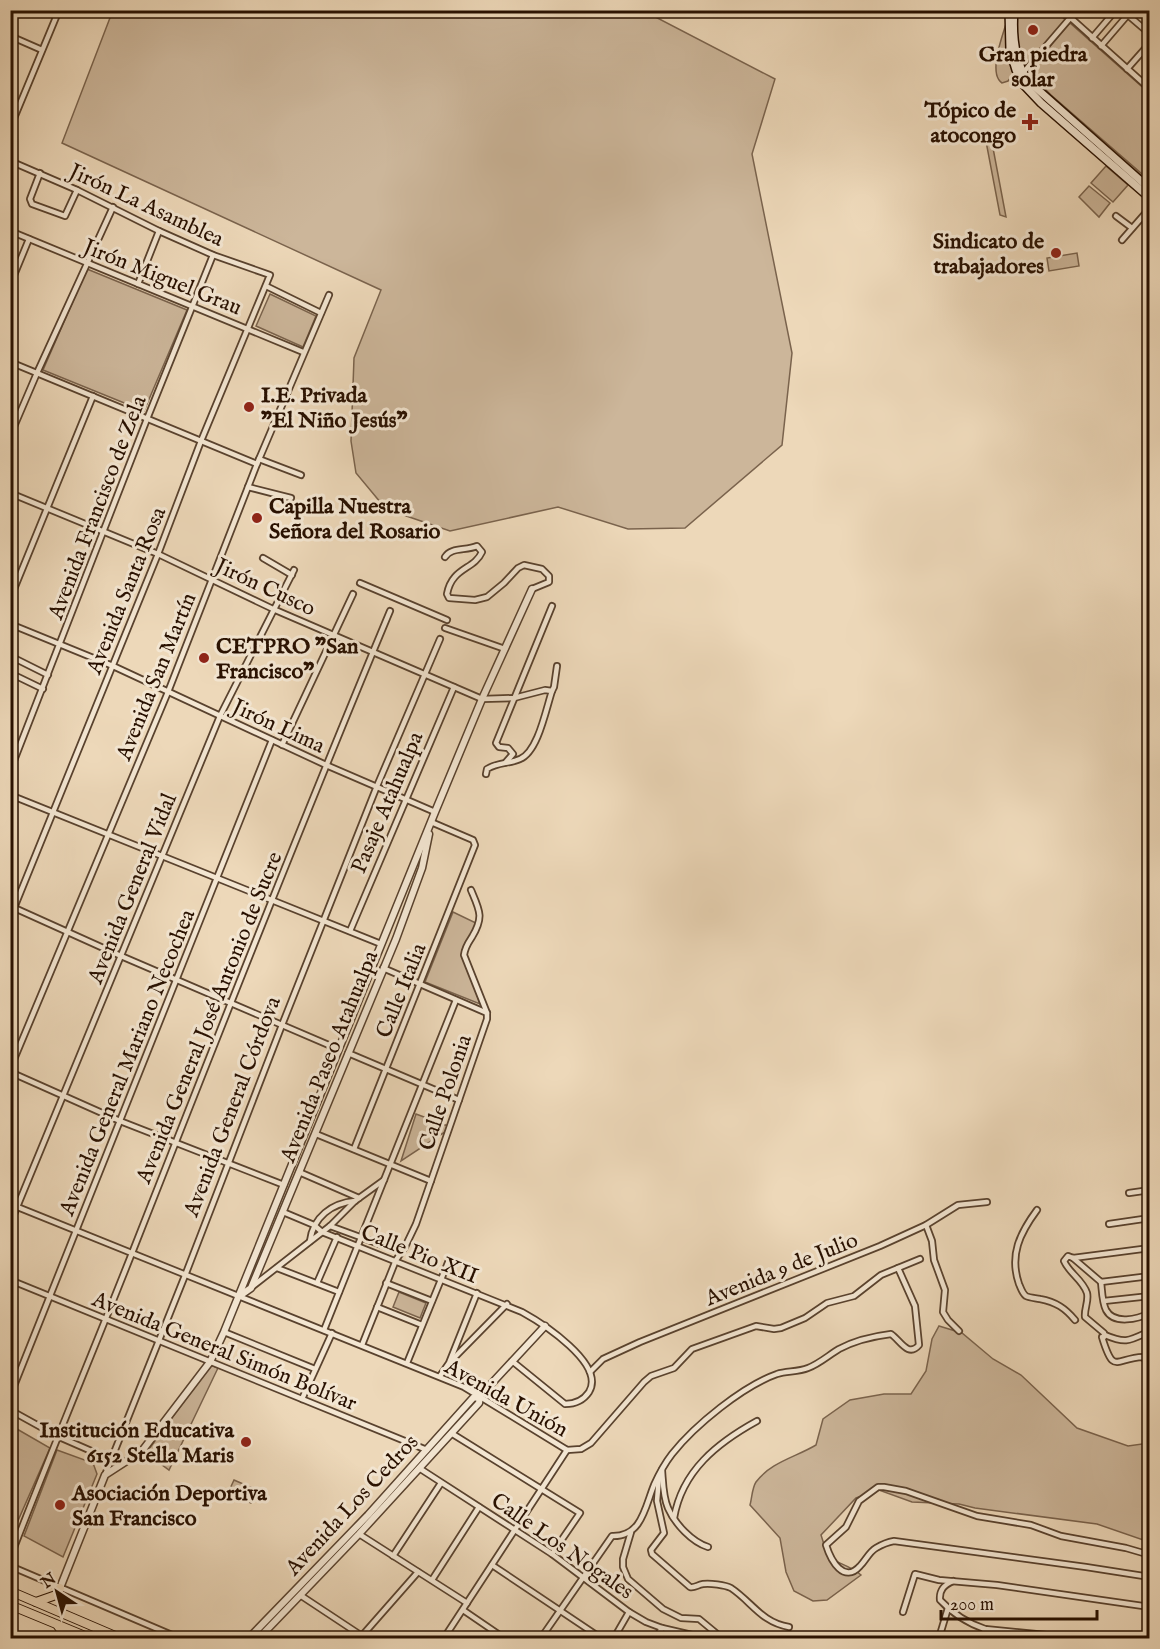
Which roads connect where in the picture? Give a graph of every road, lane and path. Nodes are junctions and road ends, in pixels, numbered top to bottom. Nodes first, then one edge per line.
1 (59, 10) edge
2 (1009, 10) edge
3 (1014, 10) edge
4 (1062, 10) edge
5 (1077, 10) edge
6 (1116, 10) edge
7 (1122, 10) edge
8 (1130, 13) edge
9 (1070, 18) junction
10 (1149, 34) edge
11 (10, 36) edge
12 (1092, 38) junction
13 (1149, 43) edge
14 (1101, 46) junction
15 (42, 50) junction
16 (1127, 69) junction
17 (1021, 75) junction
18 (1149, 88) edge
19 (10, 128) edge
20 (10, 161) edge
21 (40, 173) junction
22 (1149, 189) edge
23 (77, 190) junction
24 (1149, 198) edge
25 (113, 207) junction
26 (1149, 208) edge
27 (1116, 216) dead end
28 (1132, 228) junction
29 (10, 231) edge
30 (159, 231) junction
31 (29, 239) junction
32 (1122, 240) dead end
33 (213, 255) junction
34 (88, 263) junction
35 (270, 275) joint
36 (138, 284) junction
37 (10, 285) edge
38 (266, 286) junction
39 (329, 295) dead end
40 (193, 306) junction
41 (321, 313) junction
42 (248, 329) junction
43 (303, 352) junction
44 (10, 362) edge
45 (37, 373) junction
46 (93, 396) junction
47 (147, 419) junction
48 (10, 436) edge
49 (201, 441) junction
50 (258, 462) junction
51 (301, 475) dead end
52 (248, 487) junction
53 (10, 493) edge
54 (291, 498) dead end
55 (48, 509) junction
56 (103, 531) junction
57 (158, 554) junction
58 (445, 557) dead end
59 (263, 558) dead end
60 (213, 580) junction
61 (360, 583) dead end
62 (532, 589) joint
63 (353, 594) dead end
64 (10, 599) edge
65 (552, 606) dead end
66 (273, 609) junction
67 (390, 611) dead end
68 (447, 620) dead end
69 (11, 625) edge
70 (445, 628) dead end
71 (333, 635) junction
72 (440, 639) dead end
73 (60, 644) junction
74 (505, 649) junction
75 (372, 652) junction
76 (10, 656) edge
77 (113, 666) junction
78 (557, 666) dead end
79 (10, 673) edge
80 (48, 675) junction
81 (425, 675) junction
82 (453, 687) junction
83 (43, 689) junction
84 (552, 691) junction
85 (168, 692) junction
86 (514, 698) junction
87 (482, 699) junction
88 (220, 716) junction
89 (272, 740) junction
90 (282, 745) junction
91 (506, 762) junction
92 (326, 765) junction
93 (10, 771) edge
94 (486, 774) dead end
95 (377, 786) junction
96 (10, 795) edge
97 (405, 798) junction
98 (54, 812) junction
99 (435, 812) junction
100 (431, 822) junction
101 (107, 834) junction
102 (162, 855) junction
103 (217, 878) junction
104 (471, 890) dead end
105 (272, 900) junction
106 (13, 907) edge
107 (10, 918) edge
108 (324, 921) junction
109 (350, 931) junction
110 (66, 932) junction
111 (381, 944) junction
112 (121, 956) junction
113 (383, 968) junction
114 (175, 980) junction
115 (420, 984) junction
116 (456, 1000) junction
117 (230, 1003) junction
118 (487, 1013) junction
119 (282, 1025) junction
120 (338, 1049) junction
121 (347, 1053) junction
122 (386, 1069) junction
123 (10, 1071) edge
124 (422, 1084) junction
125 (63, 1096) junction
126 (459, 1100) junction
127 (120, 1121) junction
128 (315, 1134) junction
129 (176, 1142) junction
130 (354, 1149) junction
131 (229, 1162) junction
132 (390, 1164) junction
133 (299, 1172) junction
134 (384, 1180) junction
135 (431, 1181) junction
136 (284, 1185) junction
137 (1149, 1190) edge
138 (1129, 1193) dead end
139 (357, 1199) junction
140 (987, 1202) dead end
141 (10, 1204) edge
142 (18, 1206) junction
143 (1037, 1210) dead end
144 (283, 1212) junction
145 (1149, 1218) edge
146 (10, 1224) edge
147 (1109, 1224) dead end
148 (314, 1225) junction
149 (926, 1225) junction
150 (330, 1226) junction
151 (76, 1230) junction
152 (322, 1232) junction
153 (337, 1237) junction
154 (361, 1237) junction
155 (310, 1242) junction
156 (357, 1245) junction
157 (1149, 1248) edge
158 (132, 1252) junction
159 (401, 1252) junction
160 (1073, 1258) junction
161 (920, 1259) dead end
162 (396, 1260) junction
163 (449, 1260) dead end
164 (277, 1268) junction
165 (898, 1268) junction
166 (186, 1273) junction
167 (1149, 1276) edge
168 (441, 1279) junction
169 (10, 1280) edge
170 (1101, 1282) junction
171 (317, 1283) junction
172 (386, 1283) junction
173 (251, 1288) junction
174 (339, 1292) junction
175 (477, 1293) junction
176 (240, 1295) junction
177 (1149, 1296) edge
178 (50, 1297) junction
179 (432, 1301) junction
180 (1104, 1301) junction
181 (507, 1305) junction
182 (377, 1308) junction
183 (1149, 1313) edge
184 (104, 1319) junction
185 (1075, 1320) dead end
186 (422, 1325) junction
187 (545, 1326) junction
188 (324, 1330) junction
189 (959, 1331) dead end
190 (1149, 1331) edge
191 (224, 1332) junction
192 (332, 1333) junction
193 (1105, 1335) junction
194 (159, 1341) junction
195 (362, 1345) junction
196 (512, 1361) junction
197 (210, 1362) junction
198 (406, 1363) junction
199 (449, 1363) junction
200 (1149, 1365) edge
201 (315, 1369) junction
202 (590, 1372) junction
203 (440, 1376) junction
204 (10, 1396) edge
205 (480, 1396) junction
206 (302, 1399) junction
207 (10, 1410) edge
208 (757, 1421) dead end
209 (451, 1433) junction
210 (57, 1436) junction
211 (427, 1450) junction
212 (567, 1450) junction
213 (111, 1460) junction
214 (121, 1464) junction
215 (419, 1468) junction
216 (661, 1472) junction
217 (105, 1475) junction
218 (441, 1483) junction
219 (541, 1490) junction
220 (479, 1507) junction
221 (674, 1518) junction
222 (515, 1529) junction
223 (631, 1532) junction
224 (359, 1534) junction
225 (708, 1547) dead end
226 (552, 1554) junction
227 (1149, 1555) edge
228 (393, 1556) junction
229 (10, 1558) edge
230 (492, 1565) junction
231 (10, 1566) edge
232 (418, 1572) junction
233 (584, 1577) junction
234 (1149, 1577) edge
235 (432, 1580) junction
236 (953, 1581) junction
237 (60, 1588) junction
238 (10, 1591) edge
239 (300, 1595) junction
240 (36, 1602) junction
241 (467, 1603) junction
242 (13, 1607) edge
243 (1149, 1607) edge
244 (948, 1608) junction
245 (463, 1610) junction
246 (560, 1611) junction
247 (629, 1612) junction
248 (903, 1612) dead end
249 (57, 1625) junction
250 (789, 1627) dead end
251 (662, 1628) junction
252 (985, 1629) junction
253 (1018, 1632) junction
254 (10, 1635) edge
255 (20, 1638) edge
256 (67, 1638) edge
257 (90, 1638) edge
258 (120, 1638) edge
259 (179, 1638) edge
260 (249, 1638) edge
261 (259, 1638) edge
262 (362, 1638) edge
263 (444, 1638) edge
264 (504, 1638) edge
265 (541, 1638) edge
266 (601, 1638) edge
267 (614, 1638) edge
268 (656, 1638) edge
269 (705, 1638) edge
270 (722, 1638) edge
271 (939, 1638) edge
272 (983, 1638) edge
273 (1017, 1638) edge
274 (1077, 1638) edge

1 - 15 street
2 - 17 main road
3 - 17 main road
4 - 9 street
5 - 9 street
6 - 12 street
7 - 8 street
8 - 10 street
8 - 14 street
9 - 12 street
9 - 17 street
11 - 15 street
12 - 14 street
13 - 16 street
14 - 16 street
15 - 19 street
16 - 18 street
17 - 22 main road
17 - 24 main road
20 - 21 street, Jirón La Asamblea
21 - 23 street, Jirón La Asamblea
21 - 23 street
23 - 25 street, Jirón La Asamblea
25 - 30 street, Jirón La Asamblea
25 - 34 street
26 - 28 street
27 - 28 street
28 - 32 street
29 - 31 street, Jirón Miguel Grau
30 - 33 street, Jirón La Asamblea
30 - 36 street
31 - 34 street, Jirón Miguel Grau
31 - 37 street
33 - 35 street, Jirón La Asamblea
33 - 40 street, Avenida Francisco de Zela
34 - 36 street, Jirón Miguel Grau
34 - 45 street
35 - 38 street, Avenida Santa Rosa
36 - 40 street, Jirón Miguel Grau
38 - 41 street
38 - 42 street, Avenida Santa Rosa
39 - 41 street, Avenida San Martín
40 - 42 street, Jirón Miguel Grau
40 - 47 street, Avenida Francisco de Zela
41 - 43 street, Avenida San Martín
42 - 43 street, Jirón Miguel Grau
42 - 49 street, Avenida Santa Rosa
43 - 50 street, Avenida San Martín
44 - 45 street
45 - 46 street
45 - 48 street
46 - 47 street
46 - 55 street
47 - 49 street
47 - 56 street, Avenida Francisco de Zela
49 - 50 street
49 - 57 street, Avenida Santa Rosa
50 - 51 street
50 - 52 street, Avenida San Martín
52 - 54 street
52 - 60 street, Avenida San Martín
53 - 55 street, Jirón Cusco
55 - 56 street, Jirón Cusco
55 - 64 street
56 - 57 street, Jirón Cusco
56 - 73 street, Avenida Francisco de Zela
57 - 60 street, Jirón Cusco
57 - 77 street, Avenida Santa Rosa
58 - 62 street
59 - 66 street, Avenida General Vidal
60 - 66 street, Jirón Cusco
60 - 85 street, Avenida San Martín
61 - 68 street
62 - 74 street, Avenida Paseo Atahualpa
63 - 71 street
65 - 86 street
66 - 71 street, Jirón Cusco
66 - 88 street, Avenida General Vidal
67 - 75 street, Avenida General José Antonio de Sucre
69 - 73 street, Jirón Lima
70 - 74 street
71 - 75 street, Jirón Cusco
71 - 90 street
72 - 81 street, Avenida General Córdova
73 - 77 street, Jirón Lima
73 - 80 street, Avenida Francisco de Zela
74 - 87 street, Avenida Paseo Atahualpa
75 - 81 street, Jirón Cusco
75 - 92 street, Avenida General José Antonio de Sucre
76 - 80 street
77 - 85 street, Jirón Lima
77 - 98 street, Avenida Santa Rosa
78 - 84 street
79 - 83 street
80 - 83 street, Avenida Francisco de Zela
81 - 82 street, Jirón Cusco
81 - 95 street, Avenida General Córdova
82 - 87 street, Jirón Cusco
82 - 97 street, Pasaje Atahualpa
83 - 93 street, Avenida Francisco de Zela
84 - 86 street, Jirón Cusco
84 - 91 street
85 - 88 street, Jirón Lima
85 - 101 street, Avenida San Martín
86 - 87 street, Jirón Cusco
86 - 91 street
87 - 99 street, Avenida Paseo Atahualpa
88 - 89 street, Jirón Lima
88 - 102 street, Avenida General Vidal
89 - 90 street, Jirón Lima
89 - 103 street, Avenida General Mariano Necochea
90 - 92 street, Jirón Lima
91 - 94 street
92 - 95 street, Jirón Lima
92 - 105 street, Avenida General José Antonio de Sucre
95 - 97 street, Jirón Lima
95 - 108 street, Avenida General Córdova
96 - 98 street
97 - 99 street, Jirón Lima
97 - 109 street, Pasaje Atahualpa
98 - 101 street
98 - 106 street, Avenida Santa Rosa
99 - 100 street, Avenida Paseo Atahualpa
100 - 111 street, Avenida Paseo Atahualpa
100 - 113 street, Avenida Paseo Atahualpa
100 - 115 street, Calle Italia
101 - 102 street
101 - 110 street, Avenida San Martín
102 - 103 street
102 - 112 street, Avenida General Vidal
103 - 105 street
103 - 114 street, Avenida General Mariano Necochea
104 - 118 street
105 - 108 street
105 - 117 street, Avenida General José Antonio de Sucre
106 - 107 street, Avenida Santa Rosa
106 - 110 street
108 - 109 street
108 - 119 street, Avenida General Córdova
109 - 111 street
110 - 112 street
110 - 123 street, Avenida San Martín
111 - 120 street, Avenida Paseo Atahualpa
112 - 114 street
112 - 125 street, Avenida General Vidal
113 - 115 street
113 - 121 street, Avenida Paseo Atahualpa
114 - 117 street
114 - 127 street, Avenida General Mariano Necochea
115 - 116 street
115 - 122 street, Calle Italia
116 - 118 street
116 - 124 street
117 - 119 street
117 - 129 street, Avenida General José Antonio de Sucre
118 - 126 street, Calle Polonia
119 - 120 street
119 - 131 street, Avenida General Córdova
120 - 136 street, Avenida Paseo Atahualpa
121 - 122 street
121 - 128 street, Avenida Paseo Atahualpa
122 - 124 street
122 - 130 street, Calle Italia
123 - 125 street
124 - 126 street
124 - 132 street
125 - 127 street
125 - 142 street, Avenida General Vidal
126 - 135 street, Calle Polonia
127 - 129 street
127 - 151 street, Avenida General Mariano Necochea
128 - 130 street
128 - 133 street, Avenida Paseo Atahualpa
129 - 131 street
129 - 158 street, Avenida General José Antonio de Sucre
130 - 132 street
131 - 136 street
131 - 166 street, Avenida General Córdova
132 - 134 street
132 - 135 street
133 - 139 street
133 - 144 street, Avenida Paseo Atahualpa
134 - 139 street
134 - 154 street
135 - 159 street, Calle Polonia
136 - 176 street, Avenida Paseo Atahualpa
137 - 138 street
139 - 148 street
139 - 150 street
140 - 149 street, Avenida 9 de Julio
141 - 142 street, Avenida Unión
142 - 146 street, Avenida General Vidal
142 - 151 street, Avenida Unión
143 - 185 street
144 - 148 street, Calle Pio XII
144 - 173 street, Avenida Paseo Atahualpa
145 - 147 street
148 - 152 street, Calle Pio XII
148 - 155 street
149 - 189 street
149 - 202 street, Avenida 9 de Julio
150 - 152 street
150 - 154 street, Calle Pio XII
151 - 158 street, Avenida Unión
151 - 178 street, Avenida General Mariano Necochea
152 - 153 street, Calle Pio XII
152 - 155 street
153 - 156 street, Calle Pio XII
153 - 171 street
154 - 156 street
154 - 159 street, Calle Pio XII
155 - 164 street
156 - 162 street, Calle Pio XII
156 - 174 street
157 - 160 street
158 - 166 street, Avenida Unión
158 - 184 street, Avenida General José Antonio de Sucre
159 - 162 street, Calle Polonia
160 - 170 street
160 - 193 street
161 - 165 street, Avenida Unión
162 - 168 street, Calle Pio XII
162 - 172 street, Calle Polonia
163 - 168 street
164 - 171 street
164 - 173 street
165 - 212 street, Avenida Unión
165 - 216 street
166 - 176 street, Avenida Unión
166 - 194 street, Avenida General Córdova
167 - 170 street
168 - 175 street, Calle Pio XII
168 - 179 street
169 - 178 street, Avenida General Simón Bolívar
170 - 180 street
171 - 174 street
172 - 179 street
172 - 182 street, Calle Polonia
173 - 176 street
174 - 188 street
175 - 181 street, Calle Pio XII
175 - 199 street
176 - 188 street, Avenida Unión
176 - 191 street, Avenida Paseo Atahualpa
177 - 180 street
178 - 184 street, Avenida General Simón Bolívar
178 - 204 street, Avenida General Mariano Necochea
179 - 186 street
180 - 183 street
181 - 187 street, Calle Pio XII
181 - 199 street
182 - 186 street
182 - 195 street, Calle Polonia
184 - 194 street, Avenida General Simón Bolívar
184 - 210 street, Avenida General José Antonio de Sucre
186 - 198 street
187 - 196 street, Avenida Los Cedros
187 - 202 street, Calle Pio XII
188 - 192 street, Avenida Unión
190 - 193 street
191 - 197 street, Avenida Paseo Atahualpa
191 - 201 street
192 - 195 street, Avenida Unión
192 - 201 street
193 - 200 street
194 - 197 street, Avenida General Simón Bolívar
194 - 213 street, Avenida General Córdova
195 - 198 street, Avenida Unión
196 - 202 street
196 - 205 street, Avenida Los Cedros
197 - 206 street, Avenida General Simón Bolívar
197 - 214 street, Avenida Paseo Atahualpa
198 - 203 street, Avenida Unión
199 - 203 street
201 - 206 street
203 - 205 street, Avenida Unión
205 - 209 street, Avenida Los Cedros
205 - 211 street, Avenida Los Cedros
205 - 212 street, Avenida Unión
206 - 211 street, Avenida General Simón Bolívar
207 - 210 street
208 - 221 street
209 - 215 street, Avenida Los Cedros
209 - 219 street
210 - 213 street
210 - 229 street, Avenida General José Antonio de Sucre
211 - 260 street, Avenida Los Cedros
212 - 219 street
213 - 214 street
213 - 217 street, Avenida General Córdova
214 - 217 street, Avenida Paseo Atahualpa
215 - 218 street, Calle Los Nogales
215 - 224 street, Avenida Los Cedros
216 - 221 street
216 - 223 street
216 - 250 street
217 - 237 street, Avenida General Córdova
218 - 220 street, Calle Los Nogales
218 - 228 street
219 - 222 street
219 - 226 street
220 - 222 street, Calle Los Nogales
220 - 235 street
221 - 225 street
222 - 226 street, Calle Los Nogales
222 - 230 street
223 - 233 street
223 - 270 street
224 - 228 street
224 - 239 street, Avenida Los Cedros
226 - 233 street, Calle Los Nogales
227 - 234 street
228 - 232 street
230 - 241 street
230 - 246 street
231 - 237 street
232 - 235 street
232 - 262 street
233 - 246 street
233 - 247 street, Calle Los Nogales
235 - 241 street
236 - 243 street
236 - 244 street
236 - 248 street
237 - 240 main road
237 - 259 street
238 - 240 main road
239 - 261 street, Avenida Los Cedros
239 - 262 street
240 - 258 main road
241 - 245 street
242 - 249 main road
244 - 252 street
244 - 271 street
245 - 263 street
245 - 264 street
246 - 265 street
246 - 266 street
247 - 251 street, Calle Los Nogales
247 - 267 street
249 - 256 main road
249 - 257 main road
251 - 268 street
251 - 269 street, Calle Los Nogales
252 - 253 street
252 - 272 street
253 - 273 street
253 - 274 street
254 - 255 street

